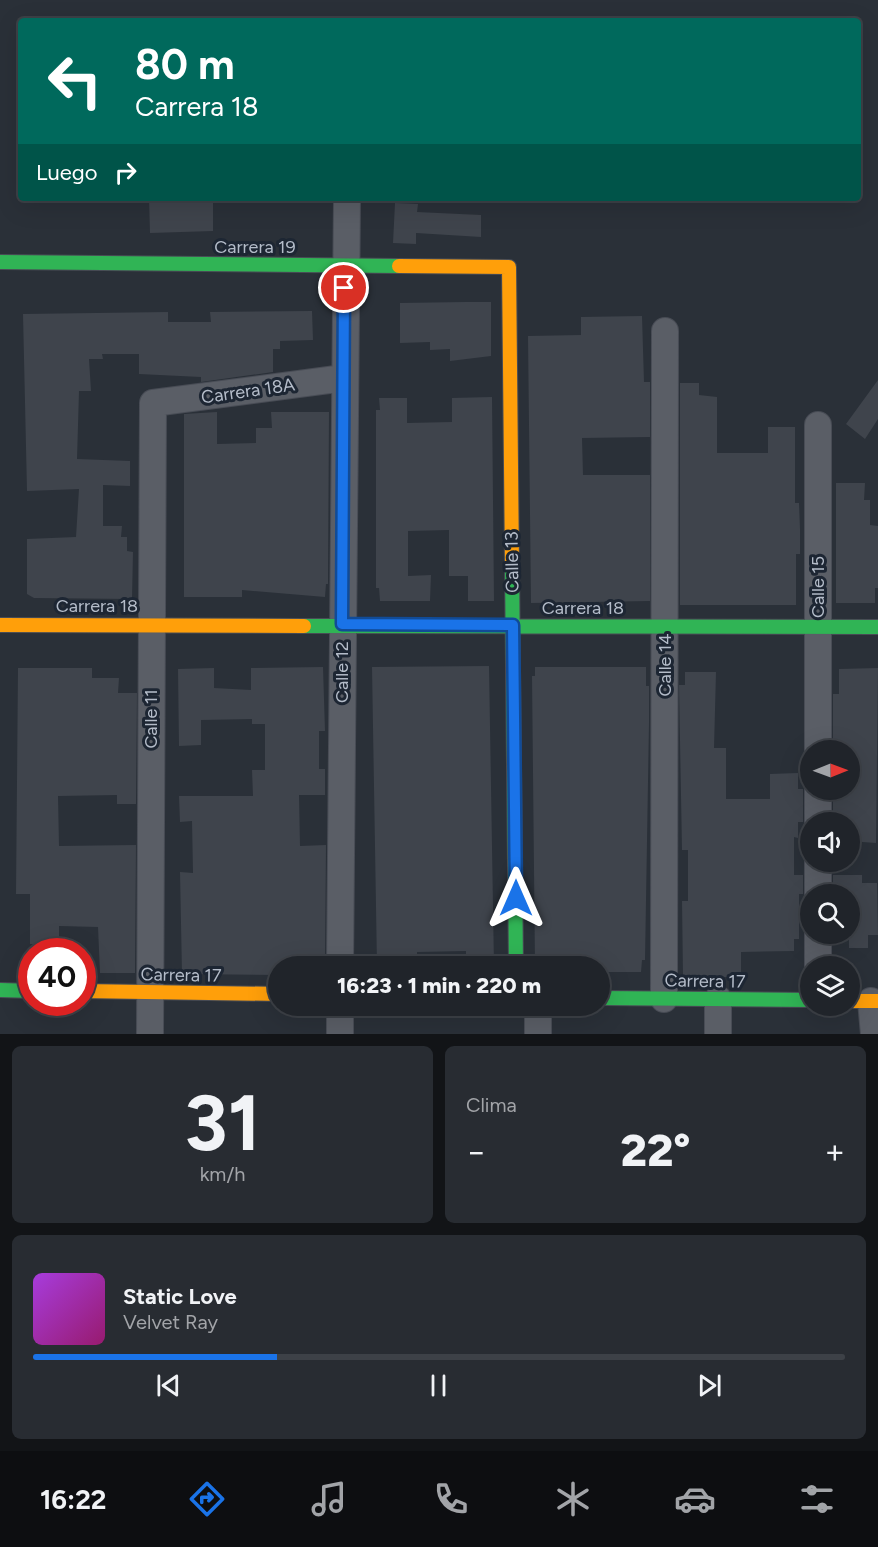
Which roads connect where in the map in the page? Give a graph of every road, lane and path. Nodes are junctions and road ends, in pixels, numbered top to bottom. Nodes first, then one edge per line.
1 (347, 201) edge
2 (0, 262) edge
3 (345, 265) junction
4 (509, 267) joint
5 (665, 331) dead end
6 (344, 378) junction
7 (153, 403) joint
8 (818, 425) dead end
9 (152, 624) junction
10 (342, 624) junction
11 (0, 625) edge
12 (513, 625) junction
13 (665, 626) junction
14 (818, 626) junction
15 (878, 627) edge
16 (818, 740) edge
17 (340, 956) edge
18 (516, 956) edge
19 (0, 990) edge
20 (18, 991) edge
21 (96, 992) edge
22 (150, 992) junction
23 (268, 994) edge
24 (610, 998) edge
25 (664, 999) junction
26 (718, 999) junction
27 (800, 1000) edge
28 (866, 1001) edge
29 (340, 1016) edge
30 (538, 1016) edge
31 (150, 1034) edge
32 (340, 1034) edge
33 (537, 1034) edge
34 (718, 1034) edge
35 (874, 1034) edge

1 - 3 street, Calle 12
2 - 3 street, Carrera 19
3 - 4 street, Carrera 19
3 - 6 street, Calle 12
4 - 12 street, Calle 13
5 - 13 street, Calle 14
6 - 7 street, Carrera 18A
6 - 10 street, Calle 12
7 - 9 street, Calle 11
8 - 14 street, Calle 15
9 - 10 street, Carrera 18
9 - 11 street, Carrera 18
9 - 22 street, Calle 11
10 - 12 street, Carrera 18
10 - 17 street, Calle 12
12 - 13 street, Carrera 18
12 - 18 street, Calle 13
13 - 14 street, Carrera 18
13 - 25 street, Calle 14
14 - 15 street, Carrera 18
14 - 16 street, Calle 15
19 - 20 street
21 - 22 street, Carrera 17
22 - 23 street, Carrera 17
22 - 31 street, Calle 11
24 - 25 street, Carrera 17
25 - 26 street, Carrera 17
26 - 27 street, Carrera 17
26 - 34 street
28 - 35 street
29 - 32 street
30 - 33 street

